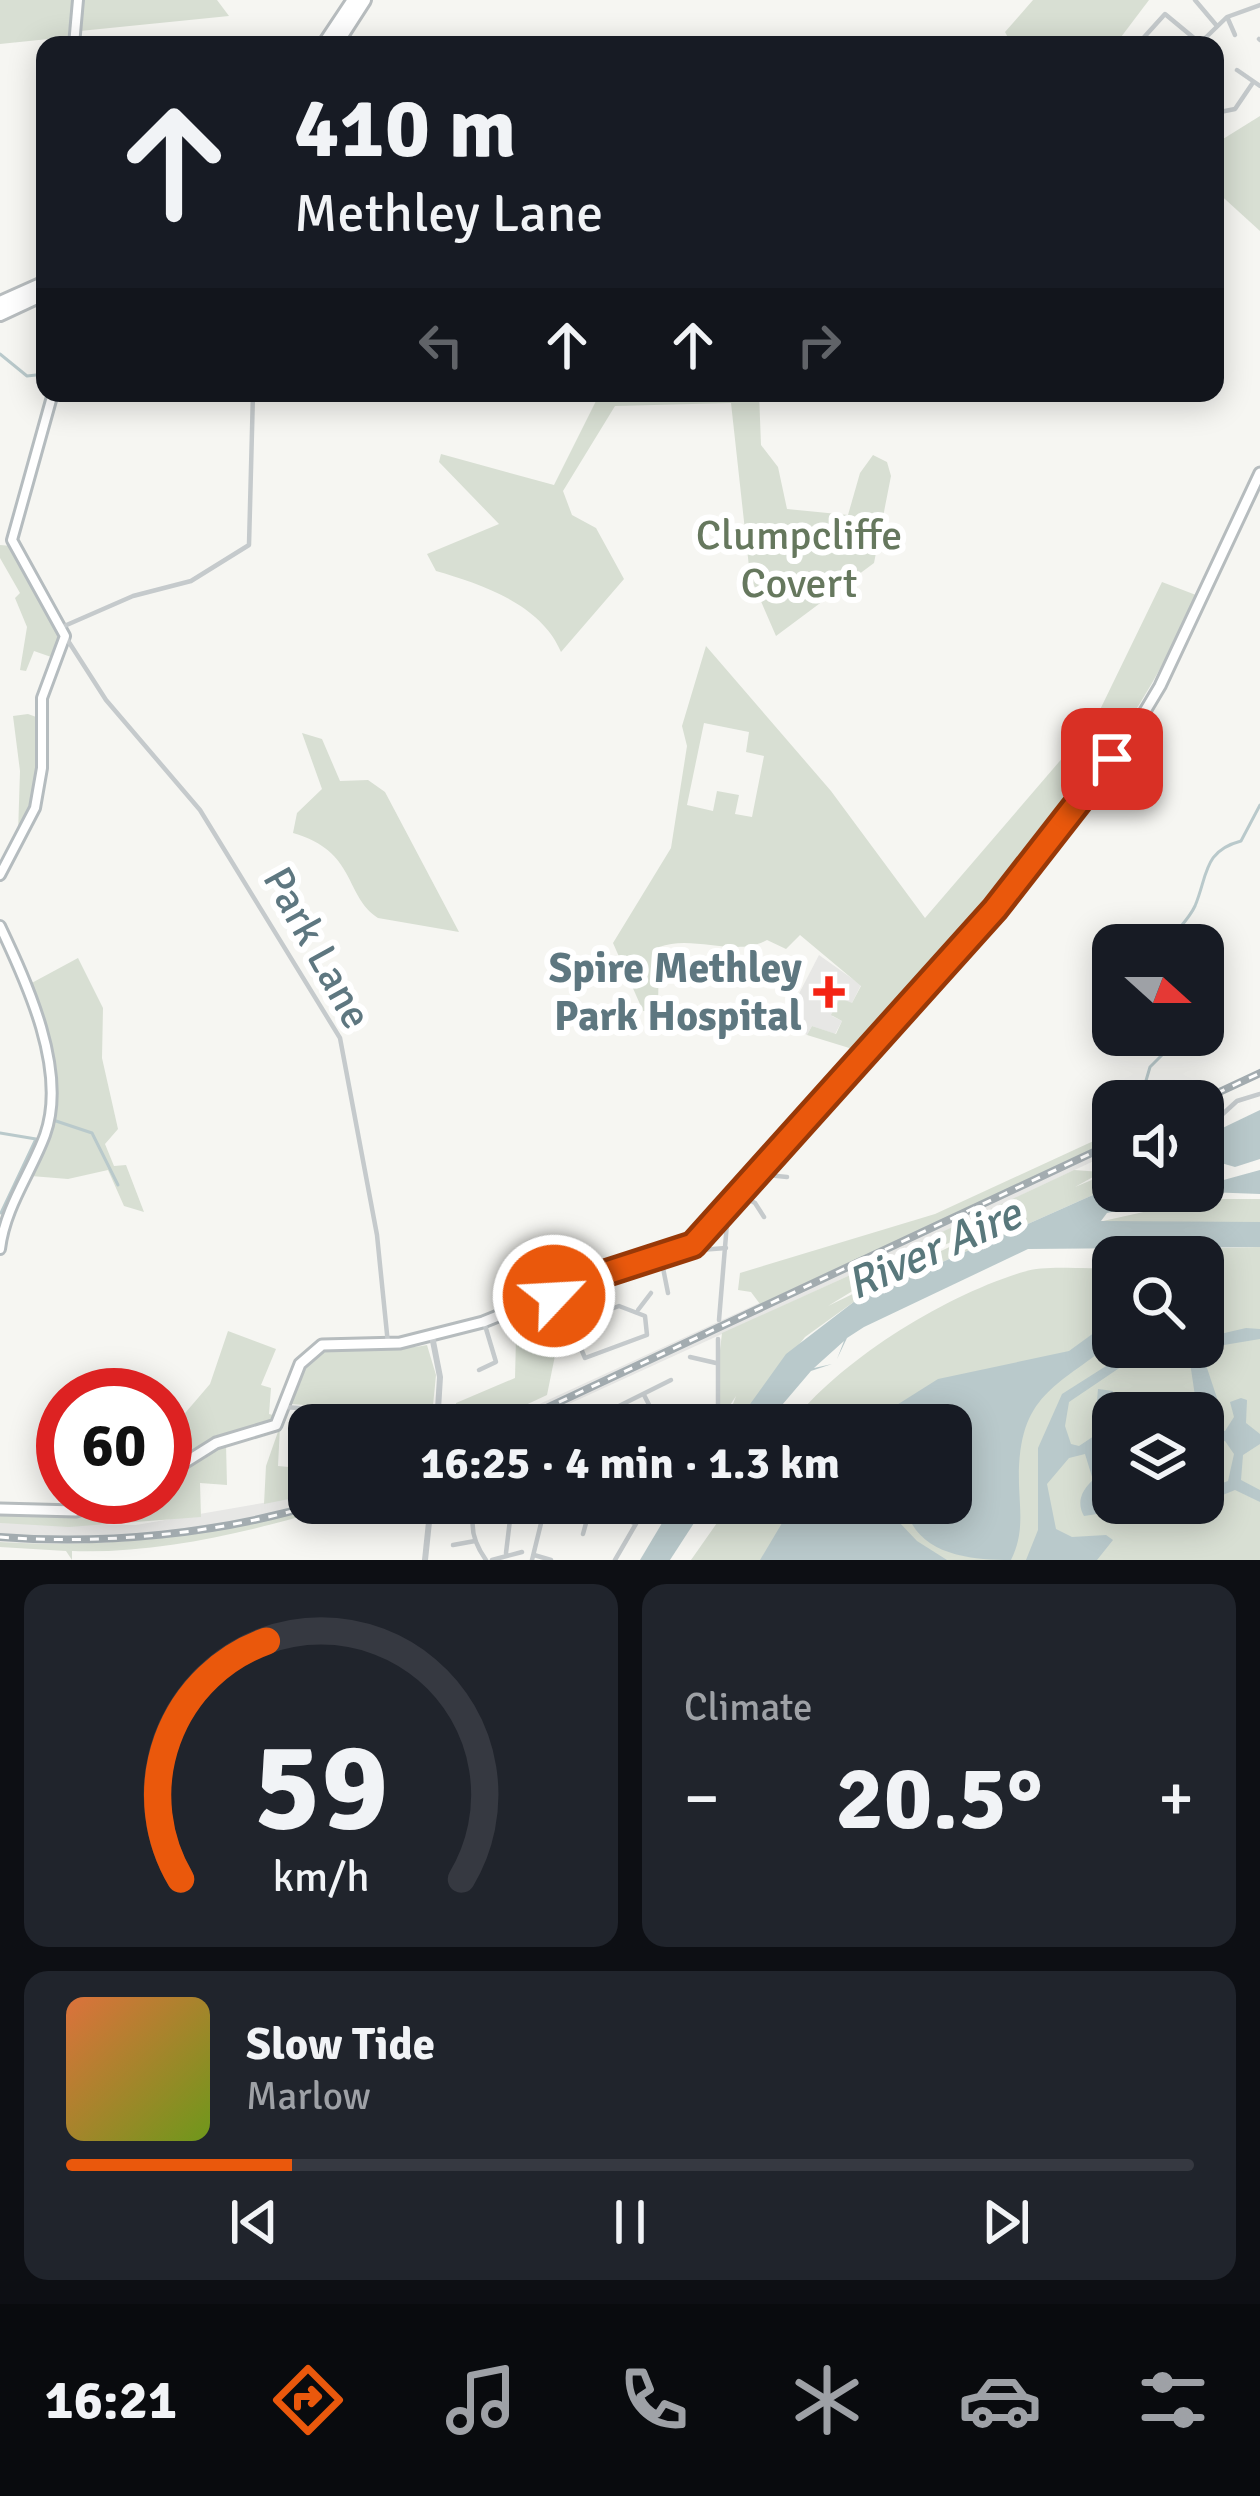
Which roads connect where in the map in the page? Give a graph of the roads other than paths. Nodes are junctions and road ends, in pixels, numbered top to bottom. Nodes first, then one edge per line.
1 (78, 0) edge
2 (354, 0) edge
3 (364, 0) edge
4 (1195, 0) edge
5 (1259, 3) edge
6 (1227, 17) junction
7 (1217, 26) junction
8 (1234, 35) dead end
9 (75, 36) edge
10 (329, 36) edge
11 (341, 36) edge
12 (1145, 36) edge
13 (1189, 36) edge
14 (1206, 36) edge
15 (1237, 70) dead end
16 (1256, 85) edge
17 (1224, 113) edge
18 (36, 287) edge
19 (36, 297) edge
20 (0, 303) edge
21 (0, 314) edge
22 (50, 402) edge
23 (253, 402) edge
24 (1260, 473) edge
25 (64, 632) junction
26 (1, 871) edge
27 (0, 926) edge
28 (1260, 1094) edge
29 (1224, 1113) edge
30 (758, 1173) junction
31 (788, 1177) dead end
32 (739, 1194) junction
33 (723, 1213) junction
34 (764, 1217) dead end
35 (693, 1245) junction
36 (726, 1248) junction
37 (0, 1249) edge
38 (661, 1258) junction
39 (576, 1286) junction
40 (651, 1293) dead end
41 (668, 1293) dead end
42 (545, 1309) dead end
43 (638, 1310) junction
44 (525, 1312) junction
45 (595, 1315) junction
46 (719, 1320) dead end
47 (512, 1321) dead end
48 (484, 1322) junction
49 (432, 1336) junction
50 (718, 1339) dead end
51 (388, 1344) junction
52 (716, 1364) junction
53 (479, 1370) dead end
54 (692, 1371) dead end
55 (671, 1380) dead end
56 (644, 1395) junction
57 (439, 1404) edge
58 (625, 1404) edge
59 (649, 1404) edge
60 (718, 1404) edge
61 (284, 1407) junction
62 (288, 1407) edge
63 (192, 1458) edge
64 (0, 1509) edge
65 (36, 1510) edge
66 (429, 1524) edge
67 (476, 1524) edge
68 (510, 1524) edge
69 (541, 1524) edge
70 (585, 1524) edge
71 (633, 1524) edge
72 (583, 1534) junction
73 (574, 1535) dead end
74 (590, 1540) dead end
75 (475, 1541) junction
76 (453, 1545) dead end
77 (522, 1552) dead end
78 (506, 1553) junction
79 (533, 1557) edge
80 (425, 1560) edge
81 (489, 1560) edge
82 (551, 1560) edge
83 (615, 1560) edge

1 - 9 main road
2 - 10 highway
3 - 11 highway
4 - 7 street
5 - 6 street
6 - 7 street
6 - 8 street
7 - 14 street
12 - 13 street
15 - 16 street
16 - 17 street
18 - 20 highway
19 - 21 highway
22 - 25 main road
23 - 25 street
24 - 30 main road
25 - 26 main road
25 - 51 street, Park Lane
27 - 37 main road
28 - 29 street
30 - 31 street
30 - 32 main road
32 - 33 main road
32 - 34 street
33 - 35 main road
33 - 36 street
35 - 36 street
35 - 38 main road
36 - 46 street
38 - 39 main road
38 - 41 street
39 - 44 main road
39 - 45 street
40 - 43 street
42 - 44 street
43 - 45 street
43 - 45 street
44 - 47 street
44 - 48 main road
48 - 49 main road
48 - 53 street
49 - 51 main road
49 - 57 street
50 - 52 street
51 - 61 main road
52 - 54 street
52 - 60 street
55 - 56 street
56 - 58 street
56 - 59 street
61 - 62 street
61 - 63 main road
64 - 65 main road
66 - 80 street
67 - 75 street
68 - 78 street
69 - 79 street
70 - 72 street
71 - 83 street
72 - 73 street
72 - 74 street
75 - 76 street
75 - 81 street
77 - 78 street
78 - 81 street
79 - 82 street

